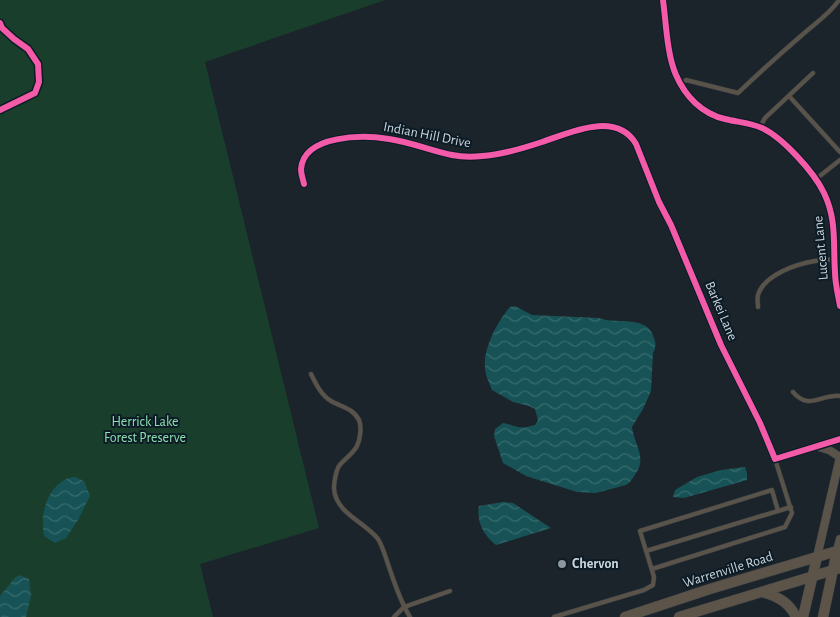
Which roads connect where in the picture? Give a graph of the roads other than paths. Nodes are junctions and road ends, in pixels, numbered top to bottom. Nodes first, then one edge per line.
1 (663, 0) edge
2 (839, 0) edge
3 (814, 73) dead end
4 (680, 84) junction
5 (789, 96) junction
6 (604, 126) joint
7 (760, 127) junction
8 (840, 152) edge
9 (840, 160) edge
10 (816, 180) junction
11 (304, 184) dead end
12 (837, 242) edge
13 (835, 259) junction
14 (837, 270) edge
15 (840, 306) edge
16 (758, 307) dead end
17 (311, 374) dead end
18 (793, 392) dead end
19 (840, 396) edge
20 (840, 439) edge
21 (819, 447) junction
22 (840, 457) edge
23 (776, 459) junction
24 (790, 507) junction
25 (778, 511) junction
26 (840, 539) edge
27 (839, 550) edge
28 (646, 551) junction
29 (816, 557) junction
30 (652, 569) junction
31 (837, 569) edge
32 (813, 576) junction
33 (450, 591) dead end
34 (762, 592) junction
35 (404, 608) junction
36 (394, 617) edge
37 (410, 617) edge
38 (554, 617) edge
39 (625, 617) edge
40 (679, 617) edge
41 (796, 617) edge
42 (803, 617) edge
43 (823, 617) edge

1 - 4 street, Lucent Lane
2 - 4 lane
3 - 5 lane
4 - 7 street, Lucent Lane
5 - 7 lane
5 - 8 lane
6 - 11 street, Indian Hill Drive
6 - 23 street, Barkei Lane
7 - 10 street, Lucent Lane
9 - 10 lane
10 - 12 street, Lucent Lane
12 - 13 street, Lucent Lane
13 - 14 street, Lucent Lane
13 - 16 lane
14 - 15 street, Lucent Lane
17 - 35 lane
18 - 19 lane
20 - 21 street
21 - 22 street
21 - 23 street
22 - 29 street
23 - 24 lane
24 - 25 lane
24 - 30 lane
25 - 28 lane
25 - 28 lane
26 - 27 street
27 - 29 main road, Warrenville Road
27 - 31 main road
28 - 30 lane
29 - 32 main road
29 - 39 main road, Warrenville Road
30 - 38 lane
31 - 32 main road
31 - 43 main road
32 - 34 main road
32 - 42 main road
33 - 35 lane
34 - 40 main road
34 - 41 main road
35 - 36 lane
35 - 37 lane

